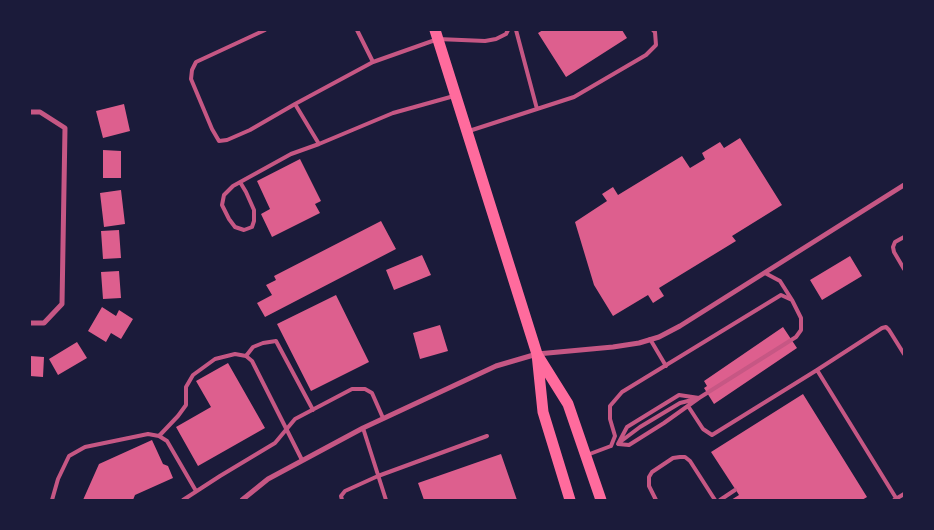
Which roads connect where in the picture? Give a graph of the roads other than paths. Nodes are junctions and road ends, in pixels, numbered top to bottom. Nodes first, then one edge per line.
1 (265, 30) edge
2 (357, 30) edge
3 (508, 30) edge
4 (516, 30) edge
5 (653, 30) edge
6 (437, 35) edge
7 (373, 62) junction
8 (456, 96) junction
9 (295, 104) junction
10 (537, 109) junction
11 (30, 112) edge
12 (467, 132) junction
13 (319, 144) junction
14 (240, 182) junction
15 (904, 186) edge
16 (904, 237) edge
17 (904, 270) edge
18 (765, 273) junction
19 (792, 300) junction
20 (30, 323) edge
21 (650, 339) junction
22 (537, 354) junction
23 (904, 354) edge
24 (246, 356) junction
25 (666, 366) junction
26 (817, 370) junction
27 (699, 398) junction
28 (688, 406) junction
29 (312, 410) junction
30 (383, 418) junction
31 (287, 428) junction
32 (363, 428) junction
33 (159, 436) junction
34 (487, 436) dead end
35 (618, 444) junction
36 (611, 446) junction
37 (585, 455) junction
38 (302, 460) junction
39 (378, 476) junction
40 (735, 490) dead end
41 (196, 492) junction
42 (904, 494) edge
43 (895, 499) edge
44 (52, 500) edge
45 (183, 500) edge
46 (242, 500) edge
47 (342, 500) edge
48 (386, 500) edge
49 (570, 500) edge
50 (601, 500) edge
51 (656, 500) edge
52 (715, 500) edge
53 (720, 500) edge

1 - 9 lane
2 - 7 lane
3 - 6 lane
4 - 10 lane
5 - 10 lane
6 - 7 lane
6 - 8 main road
7 - 9 lane
8 - 12 main road
8 - 13 lane
9 - 13 lane
10 - 12 lane
11 - 20 street
12 - 22 main road
13 - 14 lane
14 - 14 lane
15 - 18 street
16 - 17 lane
18 - 19 lane
18 - 21 street
19 - 25 lane
19 - 27 lane
21 - 22 street
21 - 25 lane
22 - 30 street
22 - 37 main road
22 - 49 main road
23 - 26 lane
24 - 29 lane
24 - 31 lane
24 - 33 lane
25 - 36 lane
26 - 28 lane
26 - 43 lane
27 - 28 lane
27 - 35 lane
27 - 35 lane
28 - 35 lane
29 - 30 lane
29 - 31 lane
30 - 32 street
31 - 38 lane
31 - 41 lane
32 - 38 street
32 - 39 lane
33 - 41 lane
33 - 44 lane
34 - 39 lane
35 - 36 lane
36 - 37 lane
37 - 50 main road
38 - 46 street
39 - 47 lane
39 - 48 lane
40 - 53 lane
41 - 45 lane
42 - 43 lane
51 - 52 lane

